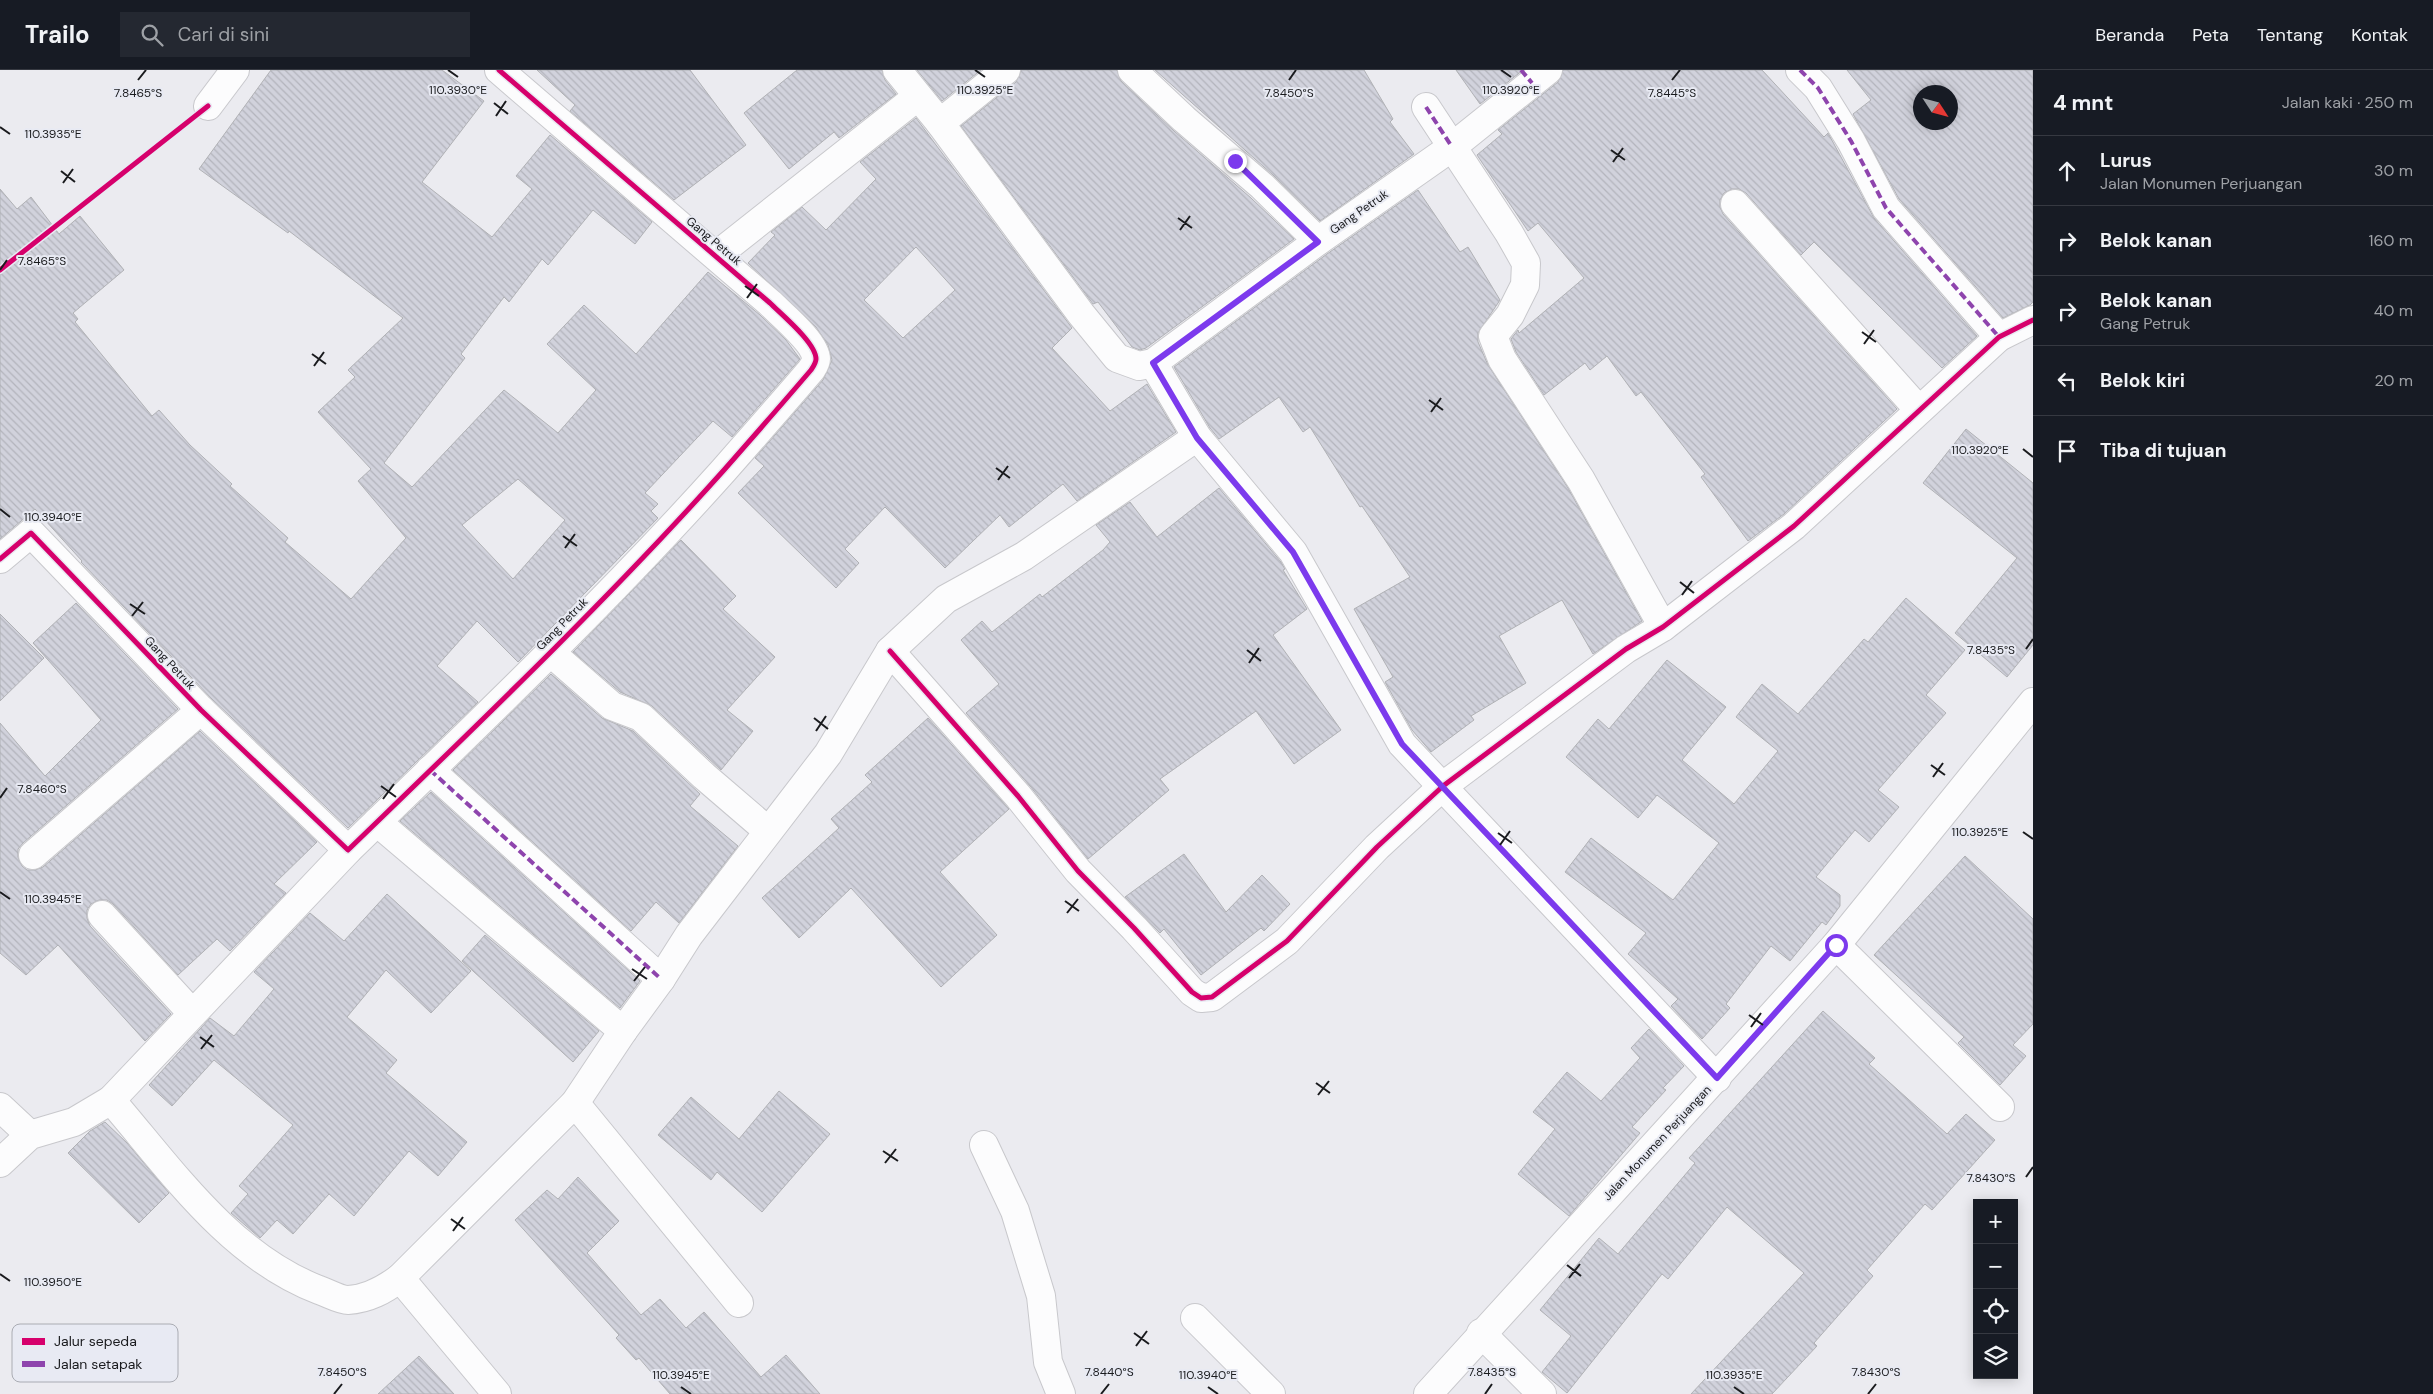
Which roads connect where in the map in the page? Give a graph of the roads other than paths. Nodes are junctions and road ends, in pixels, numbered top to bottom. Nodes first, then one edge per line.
1 (235, 70) edge
2 (498, 70) edge
3 (897, 70) edge
4 (1006, 70) edge
5 (1132, 70) edge
6 (1800, 70) edge
7 (1534, 74) edge
8 (917, 97) junction
9 (208, 106) dead end
10 (1426, 107) dead end
11 (940, 124) junction
12 (1452, 147) junction
13 (1735, 204) dead end
14 (1318, 242) junction
15 (717, 255) junction
16 (2033, 320) edge
17 (1999, 337) junction
18 (1153, 363) junction
19 (1919, 410) junction
20 (1197, 438) junction
21 (0, 559) edge
22 (1663, 627) junction
23 (890, 651) junction
24 (550, 652) junction
25 (2033, 702) edge
26 (201, 710) junction
27 (430, 770) junction
28 (1443, 786) junction
29 (377, 822) junction
30 (768, 831) junction
31 (348, 850) junction
32 (32, 855) dead end
33 (102, 915) dead end
34 (1836, 945) junction
35 (661, 979) junction
36 (192, 1014) junction
37 (623, 1030) junction
38 (1717, 1078) junction
39 (111, 1100) junction
40 (575, 1103) junction
41 (0, 1107) edge
42 (2000, 1107) dead end
43 (30, 1135) junction
44 (984, 1145) dead end
45 (0, 1163) edge
46 (400, 1278) junction
47 (739, 1303) dead end
48 (1195, 1318) dead end
49 (1481, 1333) junction
50 (497, 1394) edge
51 (1061, 1394) edge
52 (1271, 1394) edge
53 (1428, 1394) edge
54 (1542, 1394) edge

1 - 9 street
2 - 15 street, Gang Petruk
3 - 8 street
4 - 11 street
5 - 14 street
6 - 17 street
7 - 12 street, Gang Petruk
8 - 11 street
8 - 15 street
10 - 12 street
11 - 18 street
12 - 14 street, Gang Petruk
12 - 22 street
13 - 19 street
14 - 18 street, Gang Petruk
15 - 24 street, Gang Petruk
16 - 17 street
17 - 19 street
18 - 20 street
19 - 22 street
20 - 23 street
20 - 28 street
21 - 26 street, Gang Petruk
22 - 28 street
23 - 28 street
23 - 30 street
24 - 27 street, Gang Petruk
24 - 30 street
25 - 34 street, Jalan Monumen Perjuangan
26 - 31 street, Gang Petruk
26 - 32 street
27 - 29 street, Gang Petruk
27 - 35 street
28 - 38 street
29 - 31 street, Gang Petruk
29 - 37 street
30 - 35 street
31 - 36 street
33 - 36 street
34 - 38 street, Jalan Monumen Perjuangan
34 - 42 street
35 - 37 street
36 - 39 street
37 - 40 street
38 - 49 street, Jalan Monumen Perjuangan
39 - 43 street
39 - 46 street
40 - 46 street
40 - 47 street
41 - 43 street
43 - 45 street
44 - 51 street
46 - 50 street
48 - 52 street
49 - 53 street, Jalan Monumen Perjuangan
49 - 54 street

